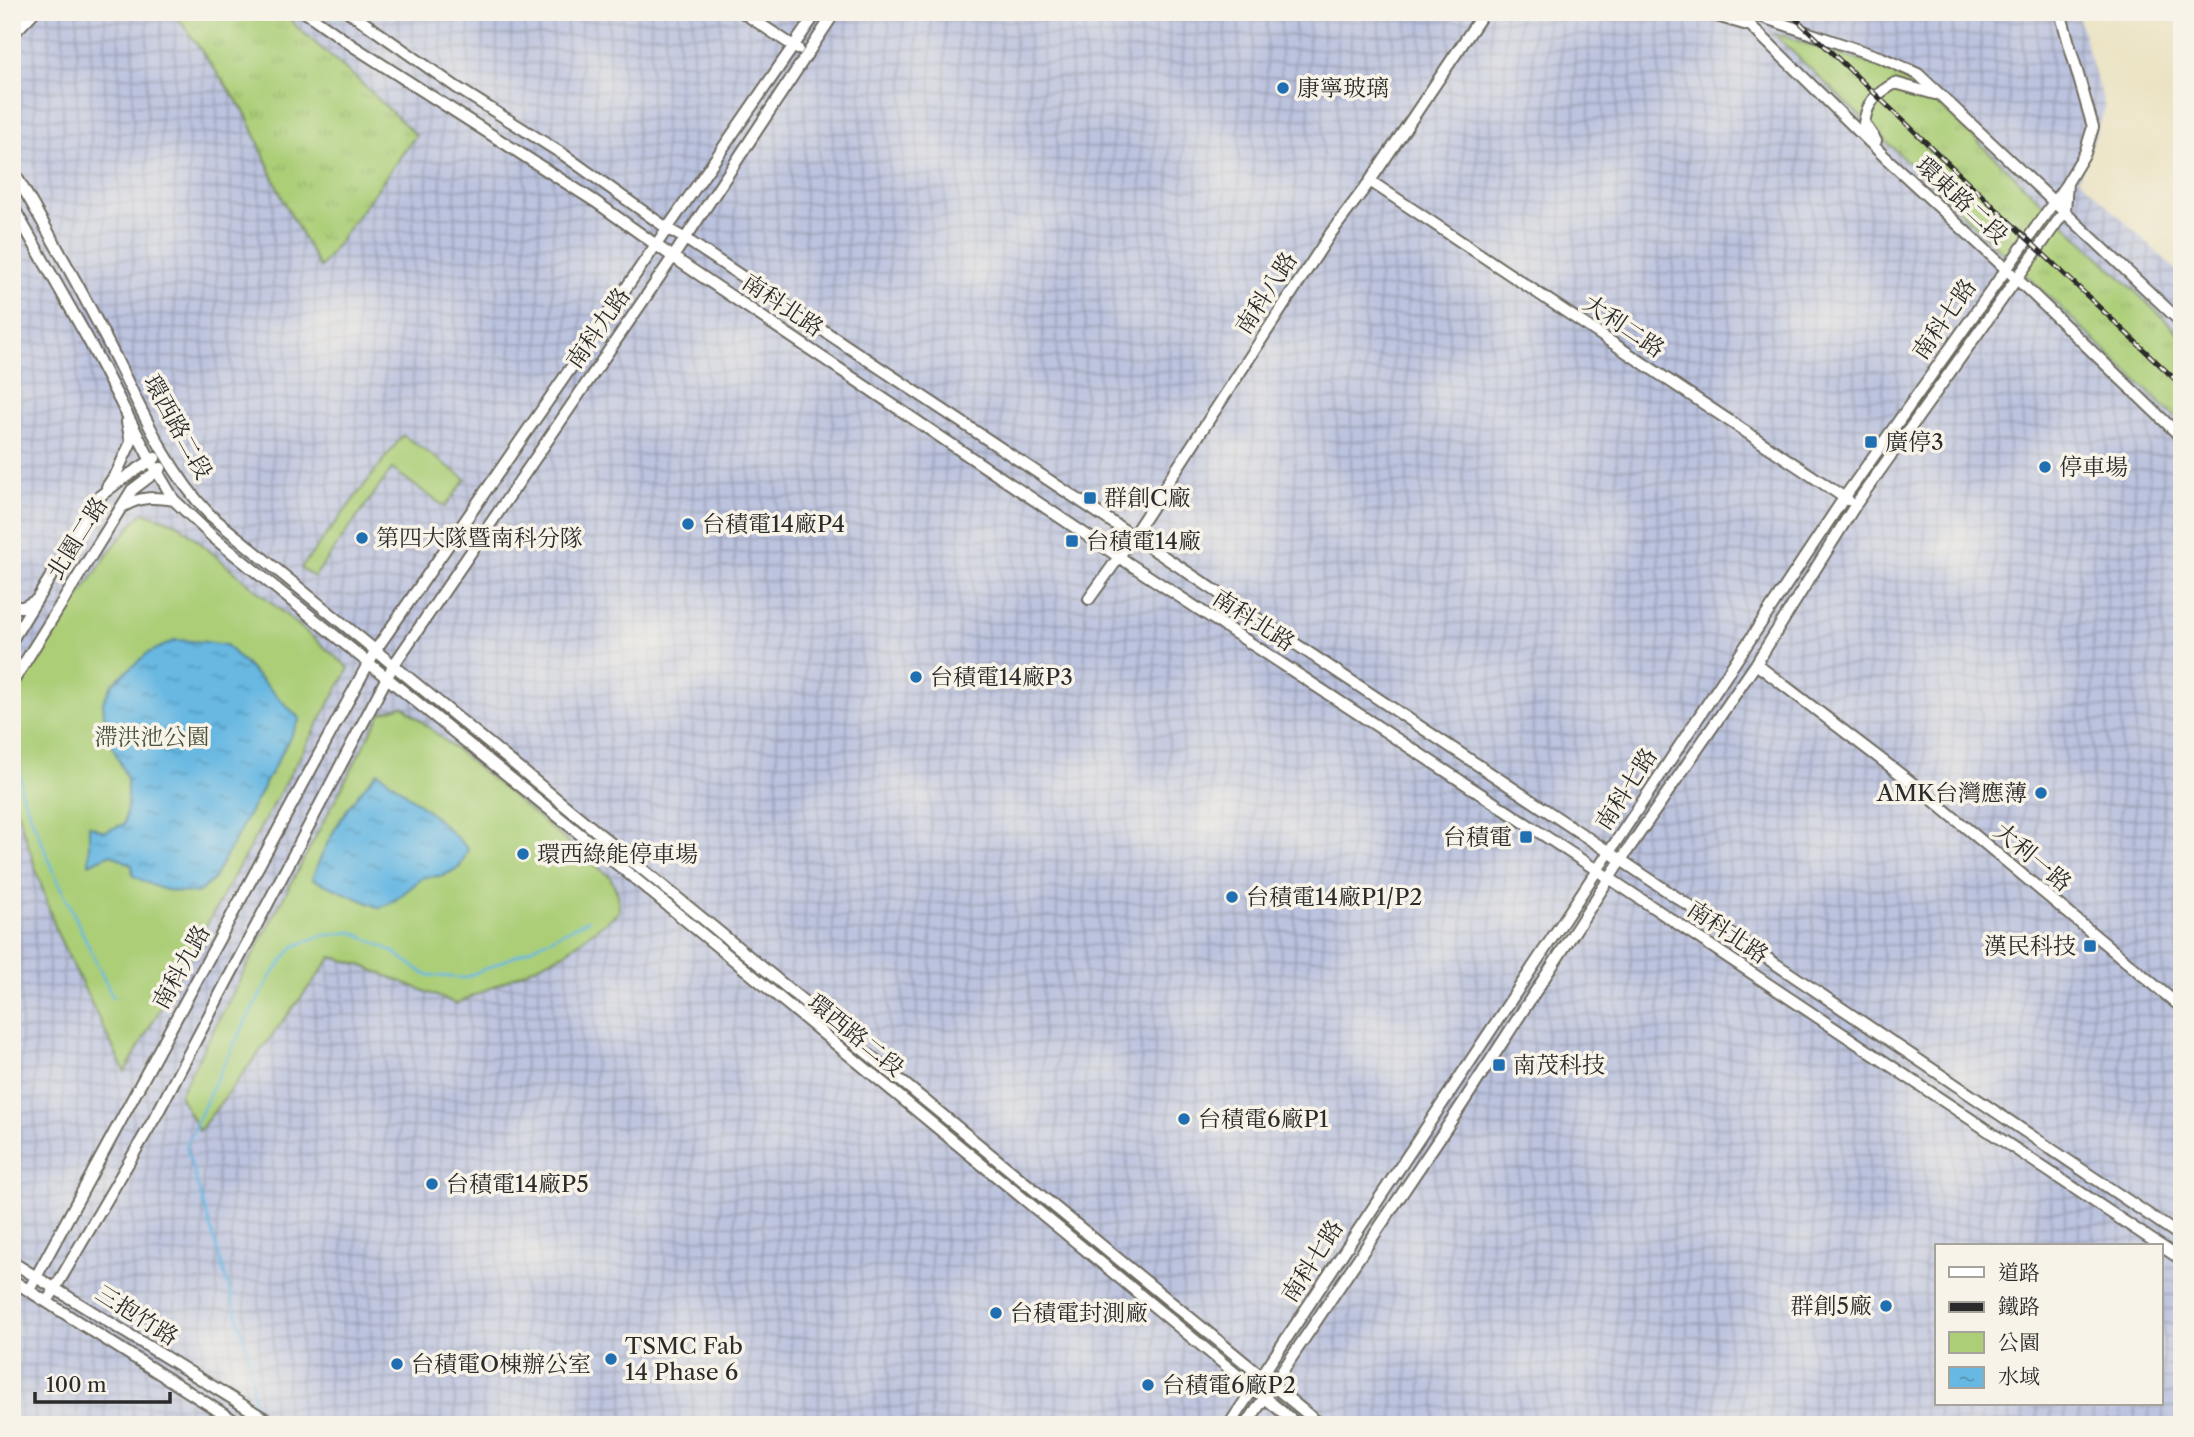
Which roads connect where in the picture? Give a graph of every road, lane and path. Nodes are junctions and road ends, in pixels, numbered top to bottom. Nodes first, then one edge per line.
1 (34, 12) edge
2 (305, 12) edge
3 (349, 12) edge
4 (742, 12) edge
5 (817, 12) edge
6 (835, 12) edge
7 (1484, 12) edge
8 (1703, 12) edge
9 (1748, 12) edge
10 (2060, 12) edge
11 (12, 35) edge
12 (795, 46) junction
13 (806, 55) junction
14 (1941, 96) junction
15 (1886, 158) junction
16 (12, 169) edge
17 (1370, 181) junction
18 (2067, 183) junction
19 (2054, 201) junction
20 (12, 205) edge
21 (2065, 211) junction
22 (668, 229) junction
23 (684, 238) junction
24 (656, 245) junction
25 (673, 257) junction
26 (2004, 269) junction
27 (2018, 279) junction
28 (2182, 323) edge
29 (126, 412) junction
30 (2182, 438) edge
31 (167, 458) junction
32 (154, 466) junction
33 (100, 496) junction
34 (1844, 498) junction
35 (174, 500) junction
36 (1856, 504) junction
37 (119, 510) junction
38 (1131, 536) junction
39 (1119, 557) junction
40 (50, 578) junction
41 (1089, 599) dead end
42 (12, 607) edge
43 (12, 641) edge
44 (375, 651) junction
45 (31, 654) junction
46 (369, 664) junction
47 (1756, 664) junction
48 (393, 666) junction
49 (14, 675) edge
50 (387, 679) junction
51 (1609, 853) junction
52 (1621, 860) junction
53 (1598, 870) junction
54 (1609, 878) junction
55 (2182, 1009) edge
56 (2182, 1237) edge
57 (2159, 1244) edge
58 (2162, 1246) edge
59 (2182, 1259) edge
60 (12, 1262) edge
61 (36, 1277) junction
62 (12, 1280) edge
63 (56, 1289) junction
64 (29, 1290) junction
65 (47, 1302) junction
66 (1262, 1375) junction
67 (1273, 1384) junction
68 (1254, 1387) junction
69 (1265, 1397) junction
70 (241, 1425) edge
71 (275, 1425) edge
72 (1228, 1425) edge
73 (1246, 1425) edge
74 (1298, 1425) edge
75 (1321, 1425) edge

1 - 11 street
2 - 24 street, 南科北路
3 - 22 street, 南科北路
4 - 12 street
5 - 12 street, 南科九路
6 - 13 street, 南科九路
7 - 17 street, 南科八路
8 - 15 street, 環東路二段
9 - 14 street
10 - 18 street, 南科七路
12 - 13 street
12 - 22 street, 南科九路
13 - 23 street, 南科九路
14 - 15 street
14 - 19 street
15 - 26 street, 環東路二段
16 - 31 street, 環西路二段
17 - 34 street, 大利二路
17 - 38 street, 南科八路
18 - 19 street, 南科七路
18 - 21 street, 南科七路
19 - 21 street
19 - 26 street, 南科七路
20 - 29 street, 環西路二段
21 - 27 street, 南科七路
21 - 28 street
22 - 23 street, 南科北路
22 - 24 street, 南科九路
23 - 25 street, 南科九路
23 - 38 street, 南科北路
24 - 25 street, 南科北路
24 - 44 street, 南科九路
25 - 39 street, 南科北路
25 - 48 street, 南科九路
26 - 27 street, 環東路二段
26 - 34 street, 南科七路
27 - 30 street, 環東路二段
27 - 36 street, 南科七路
29 - 32 street, 環西路二段
29 - 33 street
31 - 32 street, 北園二路
31 - 44 street, 環西路二段
32 - 33 street, 北園二路
32 - 35 street, 環西路二段
32 - 37 street, 北園二路
33 - 40 street, 北園二路
34 - 36 street, 大利二路
34 - 51 street, 南科七路
35 - 37 street
35 - 46 street, 環西路二段
36 - 47 street, 南科七路
37 - 45 street, 北園二路
38 - 39 street, 南科八路
38 - 51 street, 南科北路
39 - 41 street, 南科八路
39 - 53 street, 南科北路
40 - 42 street
40 - 43 street, 北園二路
43 - 45 street
44 - 46 street, 南科九路
44 - 48 street, 環西路二段
45 - 49 street, 北園二路
46 - 50 street, 環西路二段
46 - 61 street, 南科九路
47 - 52 street, 南科七路
47 - 55 street, 大利一路
48 - 50 street, 南科九路
48 - 66 street, 環西路二段
50 - 63 street, 南科九路
50 - 68 street, 環西路二段
51 - 52 street, 南科北路
51 - 53 street, 南科七路
52 - 54 street, 南科七路
52 - 56 street, 南科北路
53 - 54 street, 南科北路
53 - 66 street, 南科七路
54 - 57 street, 南科北路
54 - 67 street, 南科七路
58 - 59 street, 南科北路
60 - 61 street, 三抱竹路
61 - 63 street, 三抱竹路
61 - 64 street, 南科九路
62 - 64 street, 三抱竹路
63 - 65 street, 南科九路
63 - 71 street, 三抱竹路
64 - 65 street, 三抱竹路
65 - 70 street, 三抱竹路
66 - 67 street, 環西路二段
66 - 68 street, 南科七路
67 - 69 street, 南科七路
67 - 75 street
68 - 69 street, 環西路二段
68 - 72 street, 南科七路
69 - 73 street
69 - 74 street, 環西路二段

